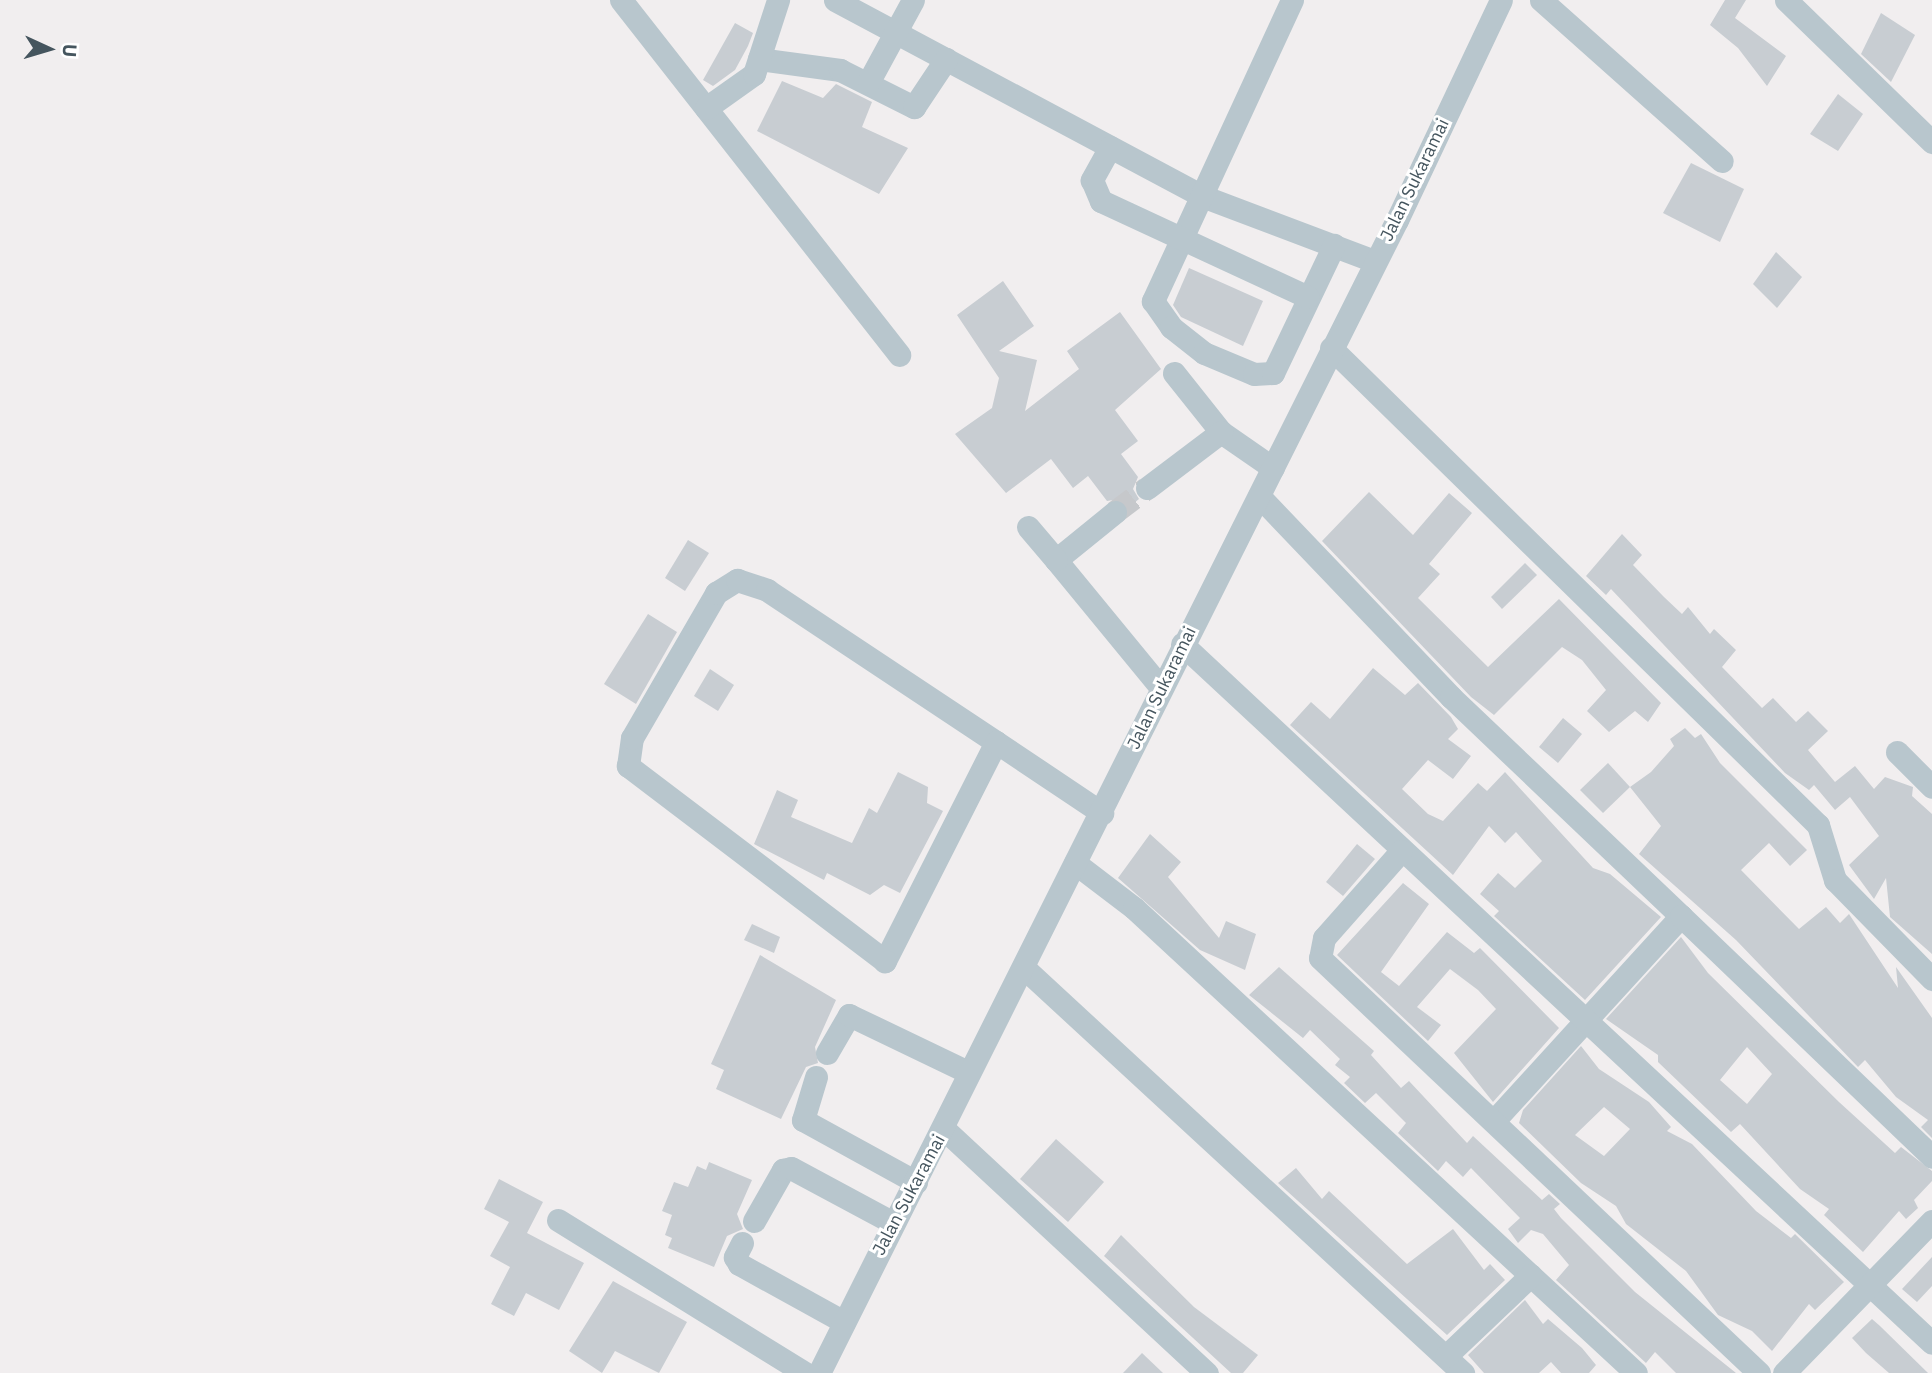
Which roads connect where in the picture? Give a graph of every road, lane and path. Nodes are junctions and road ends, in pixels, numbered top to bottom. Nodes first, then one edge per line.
1 (621, 0) edge
2 (778, 0) edge
3 (835, 0) edge
4 (913, 0) edge
5 (1292, 0) edge
6 (1501, 0) edge
7 (1541, 0) edge
8 (1786, 0) edge
9 (897, 33) junction
10 (760, 59) junction
11 (946, 59) junction
12 (869, 81) junction
13 (706, 108) junction
14 (1932, 142) edge
15 (1110, 147) junction
16 (1722, 160) dead end
17 (1202, 196) junction
18 (1179, 236) junction
19 (1334, 245) junction
20 (1374, 261) junction
21 (1308, 297) junction
22 (1331, 348) junction
23 (899, 355) dead end
24 (1174, 373) dead end
25 (1221, 432) junction
26 (1273, 468) junction
27 (1147, 488) tunnel mouth
28 (1259, 496) junction
29 (1115, 512) tunnel mouth
30 (1028, 527) dead end
31 (1056, 560) junction
32 (1182, 645) junction
33 (1161, 688) junction
34 (996, 742) junction
35 (1897, 752) dead end
36 (1932, 787) edge
37 (1102, 813) junction
38 (1401, 851) junction
39 (1075, 863) junction
40 (1681, 916) junction
41 (1023, 967) junction
42 (1932, 979) edge
43 (1583, 1018) junction
44 (827, 1053) dead end
45 (968, 1072) junction
46 (816, 1077) dead end
47 (1494, 1121) junction
48 (944, 1129) junction
49 (1932, 1157) edge
50 (916, 1182) junction
51 (558, 1220) dead end
52 (754, 1221) dead end
53 (1932, 1221) edge
54 (893, 1223) junction
55 (742, 1243) dead end
56 (1531, 1275) junction
57 (1873, 1287) junction
58 (844, 1322) junction
59 (1932, 1343) edge
60 (1446, 1356) junction
61 (805, 1373) edge
62 (818, 1373) edge
63 (1207, 1373) edge
64 (1463, 1373) edge
65 (1636, 1373) edge
66 (1759, 1373) edge
67 (1784, 1373) edge

1 - 13 street
2 - 10 street
3 - 9 street
4 - 9 street
5 - 17 street
6 - 20 street, Jalan Sukaramai
7 - 16 street
8 - 14 street
9 - 11 street
9 - 12 street
10 - 12 street
10 - 13 street
11 - 12 street
11 - 15 street
13 - 23 street
15 - 17 street
15 - 18 street
17 - 18 street
17 - 19 street
18 - 21 street
18 - 21 street
19 - 20 street
19 - 21 street
20 - 22 street, Jalan Sukaramai
22 - 26 street, Jalan Sukaramai
22 - 42 street
24 - 25 street
25 - 26 street
25 - 27 street
26 - 28 street, Jalan Sukaramai
28 - 32 street, Jalan Sukaramai
28 - 40 street
29 - 31 street
30 - 31 street
31 - 33 street
32 - 33 street, Jalan Sukaramai
32 - 38 street
33 - 37 street, Jalan Sukaramai
34 - 34 street
34 - 37 street
35 - 36 street
37 - 39 street, Jalan Sukaramai
38 - 43 street
38 - 47 street
39 - 41 street, Jalan Sukaramai
39 - 56 street
40 - 43 street
40 - 49 street
41 - 45 street, Jalan Sukaramai
41 - 60 street
43 - 47 street
43 - 57 street
44 - 45 street
45 - 48 street, Jalan Sukaramai
46 - 50 street
47 - 66 street
48 - 50 street, Jalan Sukaramai
48 - 63 street
50 - 54 street, Jalan Sukaramai
51 - 61 street
52 - 54 street
53 - 57 street
54 - 58 street, Jalan Sukaramai
55 - 58 street
56 - 60 street
56 - 65 street
57 - 59 street
57 - 67 street
58 - 62 street, Jalan Sukaramai
60 - 64 street

